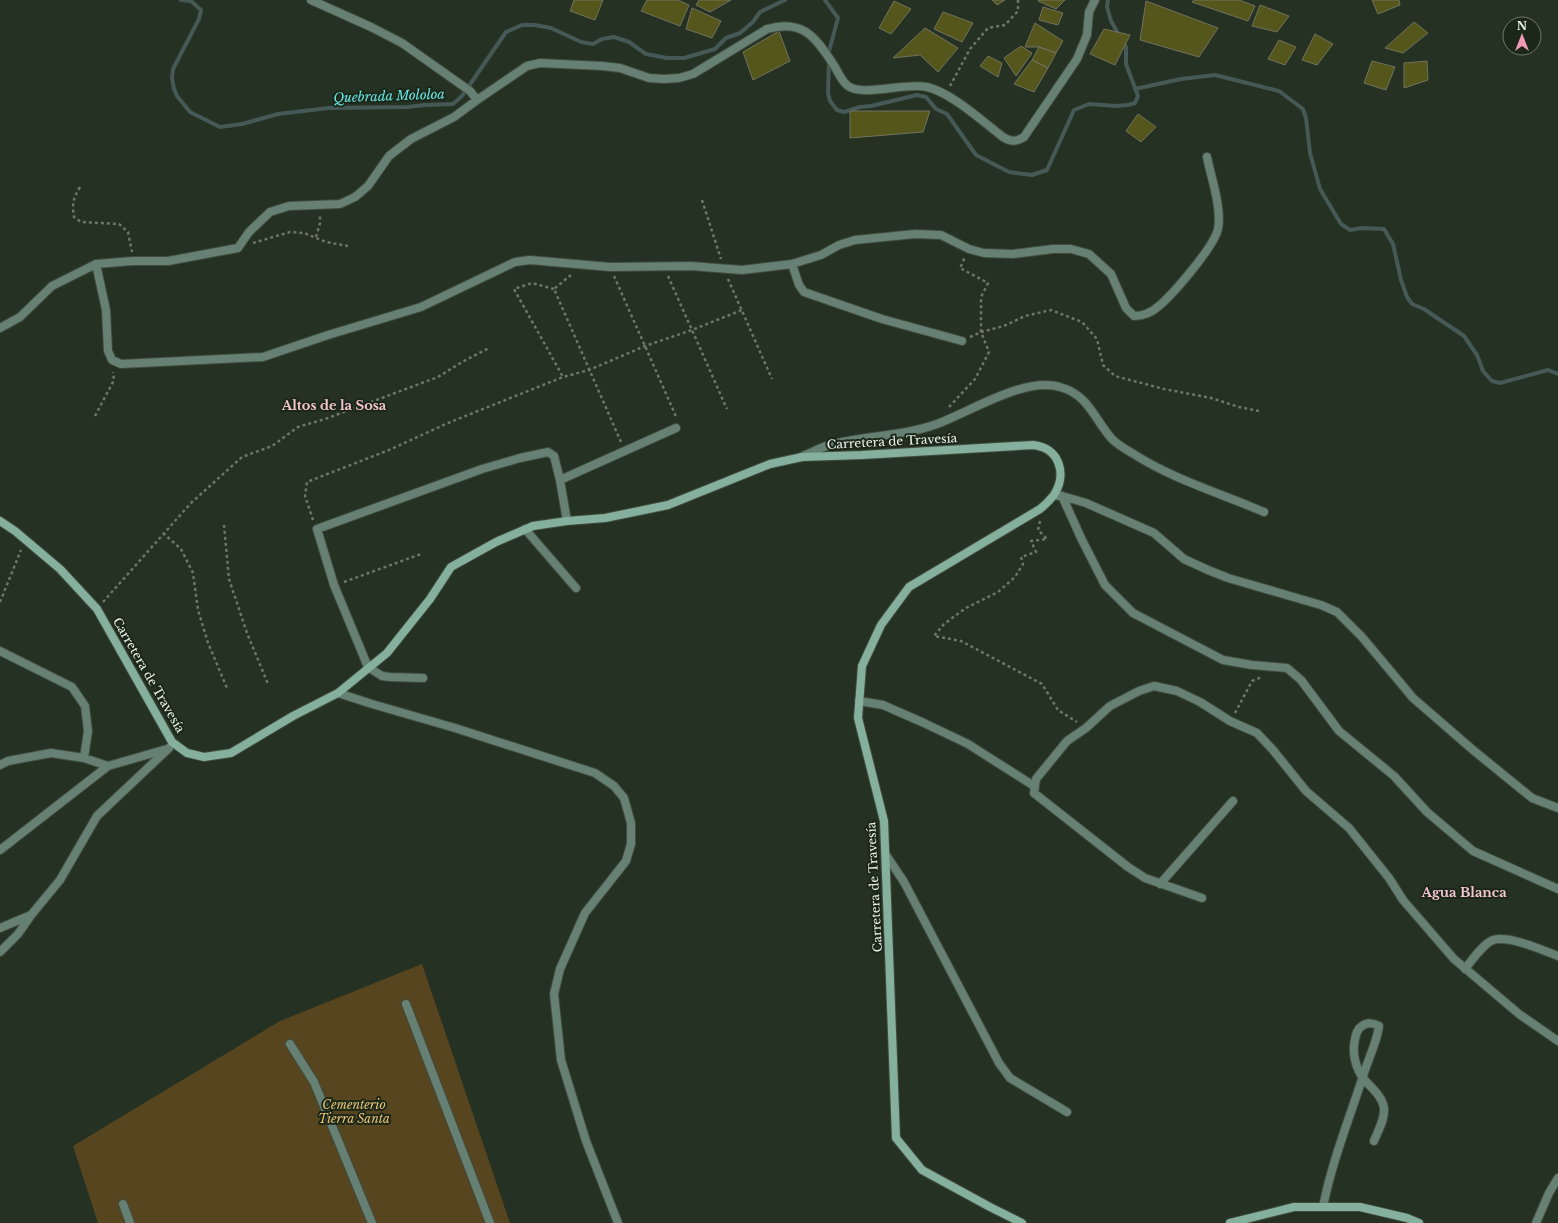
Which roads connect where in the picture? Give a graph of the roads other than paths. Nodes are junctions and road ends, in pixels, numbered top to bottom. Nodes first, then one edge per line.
1 (311, 0) edge
2 (1095, 0) edge
3 (477, 100) junction
4 (1207, 156) dead end
5 (96, 264) junction
6 (792, 264) junction
7 (0, 328) edge
8 (962, 341) dead end
9 (676, 428) road end
10 (802, 457) junction
11 (560, 480) junction
12 (1057, 496) junction
13 (1264, 512) dead end
14 (0, 521) edge
15 (567, 521) junction
16 (525, 529) junction
17 (576, 588) dead end
18 (0, 651) edge
19 (368, 667) junction
20 (423, 678) dead end
21 (338, 693) junction
22 (859, 701) junction
23 (171, 745) junction
24 (84, 758) junction
25 (0, 765) edge
26 (108, 766) junction
27 (1034, 786) junction
28 (1233, 801) dead end
29 (1558, 808) edge
30 (0, 850) edge
31 (886, 855) junction
32 (1160, 884) junction
33 (1558, 889) edge
34 (1202, 898) dead end
35 (32, 914) junction
36 (0, 928) edge
37 (0, 952) edge
38 (1558, 956) edge
39 (1465, 968) junction
40 (406, 1004) dead end
41 (1558, 1041) edge
42 (290, 1044) dead end
43 (1363, 1077) junction
44 (1067, 1112) dead end
45 (1374, 1141) dead end
46 (1558, 1178) edge
47 (123, 1204) dead end
48 (1323, 1207) junction
49 (130, 1223) edge
50 (372, 1223) edge
51 (490, 1223) edge
52 (618, 1223) edge
53 (1022, 1223) edge
54 (1230, 1223) edge
55 (1419, 1223) edge
56 (1536, 1223) edge

1 - 3 street
2 - 3 street
3 - 5 street
4 - 6 street
5 - 6 street
5 - 7 street
6 - 8 street
9 - 11 street
10 - 12 street, Carretera de Travesía
10 - 13 street
10 - 15 street, Carretera de Travesía
11 - 15 street
11 - 19 street
12 - 22 street, Carretera de Travesía
12 - 29 street
12 - 33 street
14 - 23 street, Carretera de Travesía
15 - 16 street, Carretera de Travesía
16 - 17 street
16 - 19 street, Carretera de Travesía
18 - 24 street
19 - 20 street
19 - 21 street, Carretera de Travesía
21 - 23 street, Carretera de Travesía
21 - 52 street
22 - 27 street
22 - 31 street, Carretera de Travesía
23 - 26 street
23 - 35 street
24 - 25 street
24 - 26 street
26 - 30 street
27 - 32 street
27 - 39 street
28 - 32 street
31 - 44 street
31 - 53 street, Carretera de Travesía
32 - 34 street
35 - 36 street
35 - 37 street
38 - 39 street
39 - 41 street
40 - 51 street
42 - 50 street
43 - 43 street
43 - 45 street
43 - 48 street
46 - 56 street
47 - 49 street
48 - 54 street
48 - 55 street

